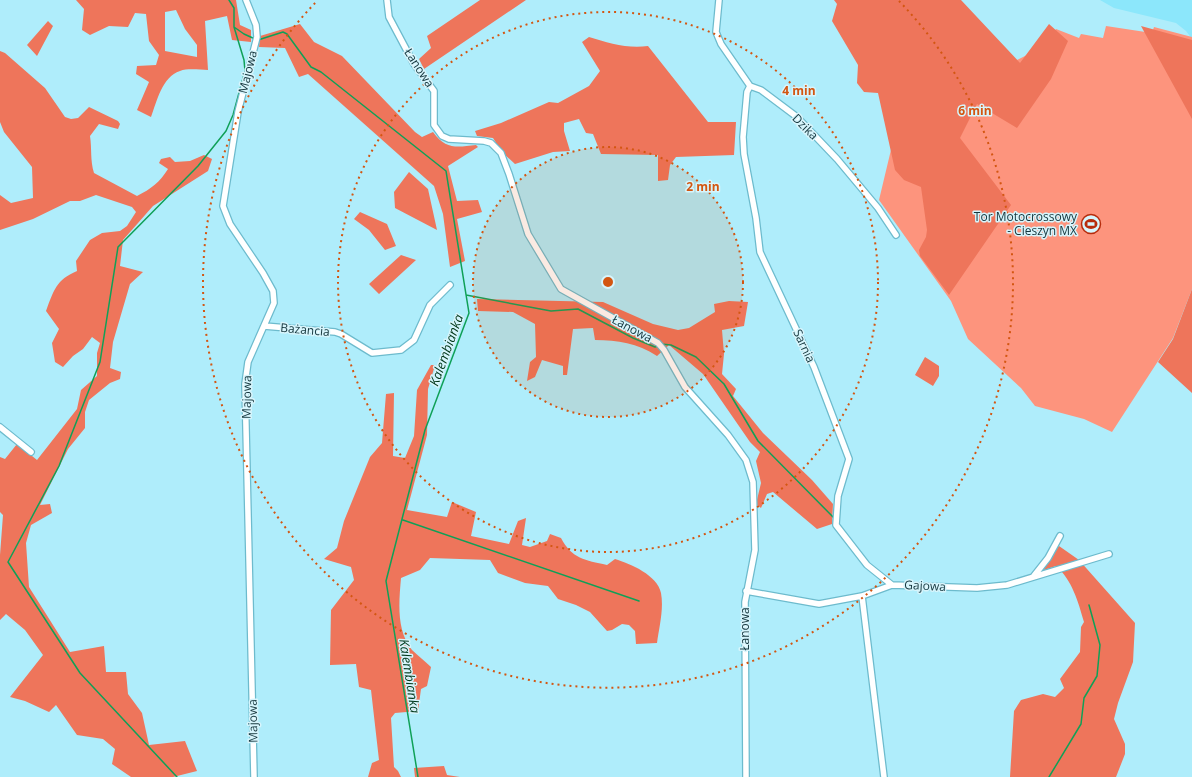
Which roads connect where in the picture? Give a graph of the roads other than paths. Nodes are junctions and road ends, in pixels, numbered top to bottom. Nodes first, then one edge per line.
1 (246, 0) edge
2 (387, 0) edge
3 (719, 0) edge
4 (750, 86) junction
5 (896, 235) dead end
6 (450, 285) dead end
7 (264, 326) junction
8 (0, 427) edge
9 (31, 452) dead end
10 (1060, 536) dead end
11 (1109, 554) dead end
12 (1033, 577) junction
13 (892, 585) junction
14 (746, 591) junction
15 (862, 596) junction
16 (254, 777) edge
17 (746, 777) edge
18 (884, 777) edge

1 - 7 street, Majowa
2 - 14 street, Łanowa
3 - 4 street, Dzika
4 - 5 street, Dzika
4 - 13 street, Sarnia
6 - 7 street, Bażancia
7 - 16 street, Majowa
8 - 9 street
10 - 12 street
11 - 12 street, Gajowa
12 - 13 street, Gajowa
13 - 15 street, Gajowa
14 - 15 street, Gajowa
14 - 17 street, Łanowa
15 - 18 street

